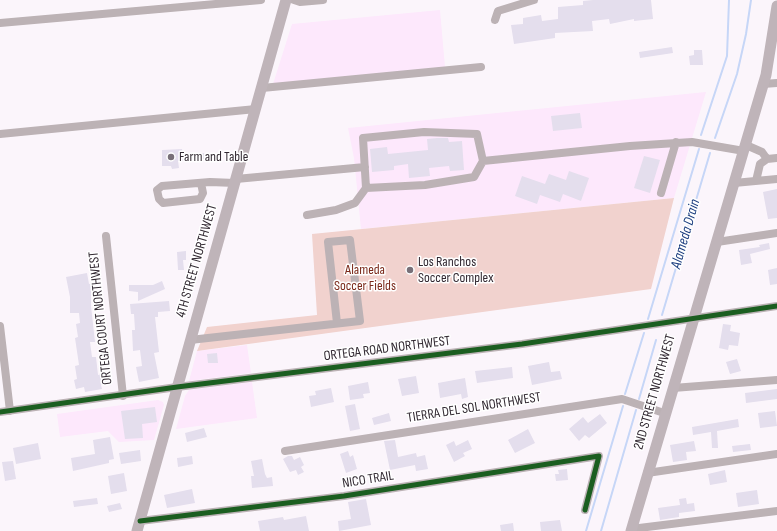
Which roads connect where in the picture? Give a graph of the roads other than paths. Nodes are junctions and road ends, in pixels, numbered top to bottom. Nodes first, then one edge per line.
1 (261, 0) edge
2 (286, 0) edge
3 (294, 0) edge
4 (322, 0) edge
5 (534, 0) edge
6 (518, 2) edge
7 (777, 6) edge
8 (495, 20) dead end
9 (0, 23) edge
10 (481, 67) dead end
11 (777, 83) edge
12 (763, 84) junction
13 (262, 88) junction
14 (256, 109) junction
15 (0, 134) edge
16 (676, 142) junction
17 (745, 148) junction
18 (777, 158) edge
19 (767, 159) junction
20 (483, 161) junction
21 (365, 167) junction
22 (777, 179) edge
23 (236, 181) junction
24 (756, 181) junction
25 (201, 183) junction
26 (734, 183) junction
27 (366, 188) junction
28 (661, 193) dead end
29 (307, 215) dead end
30 (777, 233) edge
31 (106, 236) dead end
32 (717, 242) junction
33 (777, 306) edge
34 (692, 319) junction
35 (337, 324) junction
36 (0, 326) edge
37 (190, 340) junction
38 (777, 380) edge
39 (177, 388) junction
40 (673, 388) junction
41 (123, 396) junction
42 (10, 411) junction
43 (0, 412) edge
44 (664, 413) junction
45 (285, 451) dead end
46 (777, 454) edge
47 (648, 473) junction
48 (585, 510) dead end
49 (777, 511) edge
50 (139, 526) edge
51 (631, 530) edge

1 - 9 street
2 - 13 main road, 4TH STREET NORTHWEST
3 - 4 street
5 - 6 street
6 - 8 street
7 - 12 main road, 2ND STREET NORTHWEST
10 - 13 street
11 - 12 street
12 - 17 main road, 2ND STREET NORTHWEST
13 - 14 main road, 4TH STREET NORTHWEST
14 - 15 street
14 - 23 main road, 4TH STREET NORTHWEST
16 - 17 street
16 - 20 street
16 - 28 street
17 - 19 street
17 - 26 main road, 2ND STREET NORTHWEST
18 - 19 street
19 - 24 street
20 - 21 street
20 - 27 street
21 - 23 street
21 - 27 street
22 - 24 street
23 - 25 street
23 - 37 main road, 4TH STREET NORTHWEST
24 - 26 street
25 - 25 street
26 - 32 main road, 2ND STREET NORTHWEST
27 - 29 street
30 - 32 street
31 - 41 street, ORTEGA COURT NORTHWEST
32 - 34 main road, 2ND STREET NORTHWEST
33 - 34 street, ORTEGA ROAD NORTHWEST
34 - 39 street, ORTEGA ROAD NORTHWEST
34 - 40 main road, 2ND STREET NORTHWEST
35 - 35 street
35 - 37 street
36 - 42 street
37 - 39 main road, 4TH STREET NORTHWEST
38 - 40 street
39 - 41 street, ORTEGA ROAD NORTHWEST
39 - 50 main road, 4TH STREET NORTHWEST
40 - 44 main road, 2ND STREET NORTHWEST
41 - 42 street, ORTEGA ROAD NORTHWEST
42 - 43 street, ORTEGA ROAD NORTHWEST
44 - 45 street, TIERRA DEL SOL NORTHWEST
44 - 47 main road, 2ND STREET NORTHWEST
46 - 47 street
47 - 51 main road, 2ND STREET NORTHWEST
48 - 50 street, NICO TRAIL
49 - 51 street

